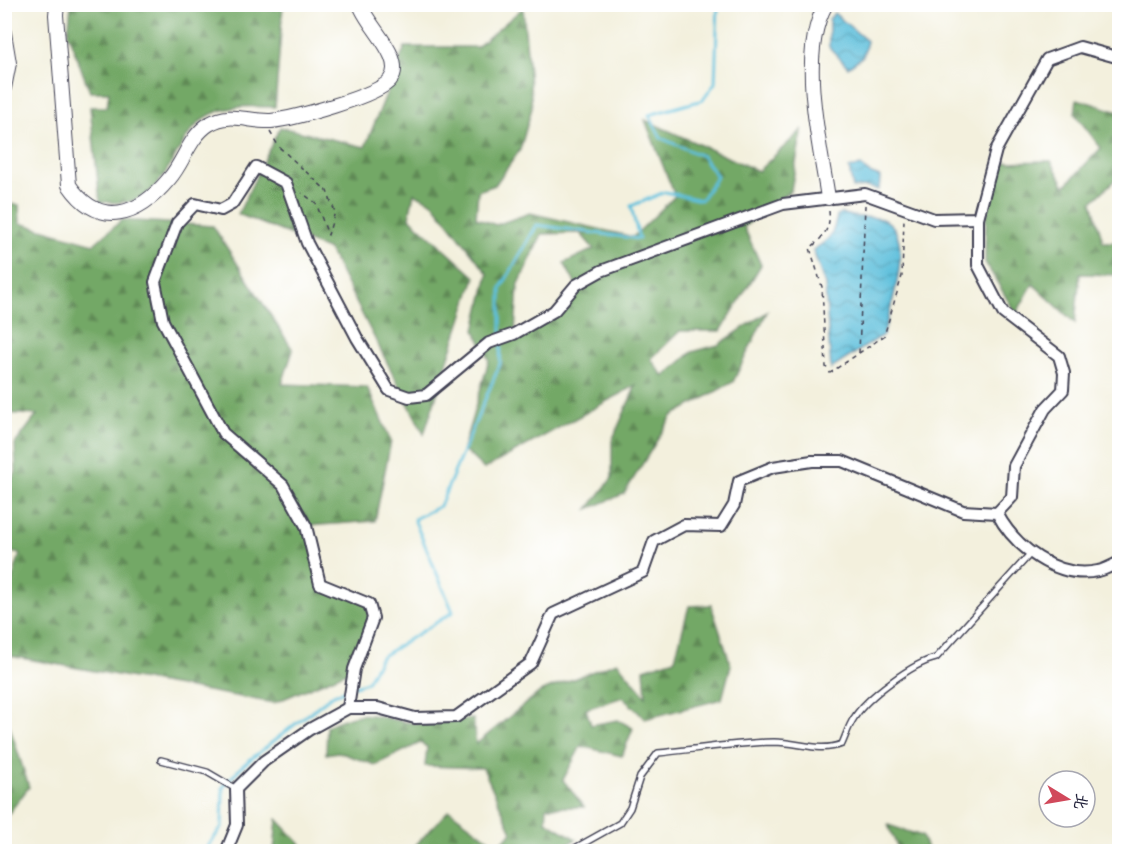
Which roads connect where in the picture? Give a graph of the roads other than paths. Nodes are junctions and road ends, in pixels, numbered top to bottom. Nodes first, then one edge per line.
1 (57, 4) edge
2 (360, 4) edge
3 (826, 4) edge
4 (4, 33) edge
5 (1119, 58) edge
6 (4, 88) edge
7 (828, 198) junction
8 (978, 218) junction
9 (997, 513) junction
10 (1030, 554) junction
11 (1119, 562) edge
12 (348, 708) junction
13 (161, 760) dead end
14 (236, 789) junction
15 (226, 852) edge
16 (568, 852) edge

1 - 2 street
3 - 7 street
4 - 6 street
5 - 8 street
7 - 8 street
7 - 12 street
8 - 9 street
9 - 10 street
9 - 12 street
10 - 11 street
10 - 16 lane
12 - 14 street
13 - 14 lane
14 - 15 street

